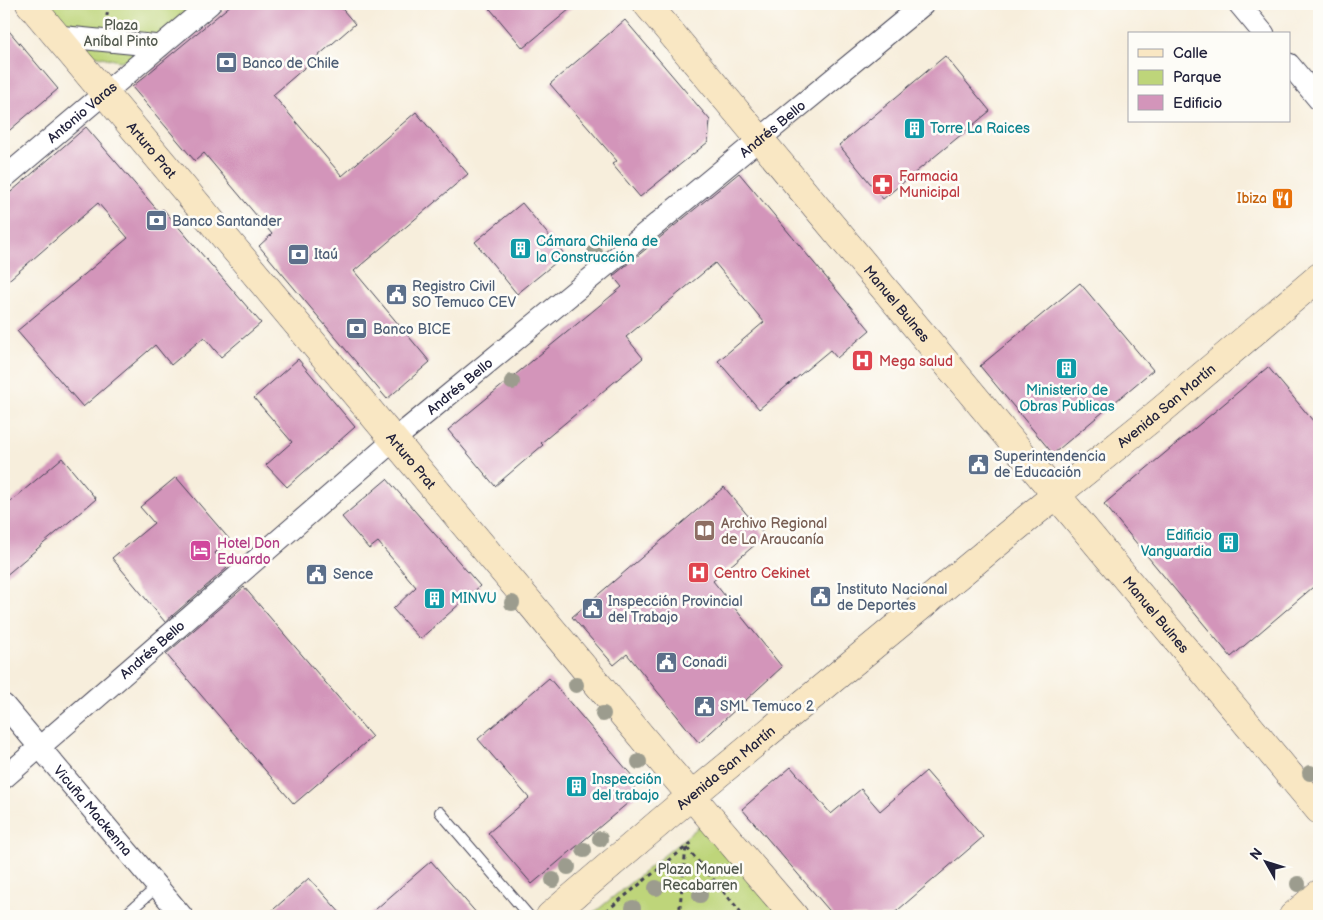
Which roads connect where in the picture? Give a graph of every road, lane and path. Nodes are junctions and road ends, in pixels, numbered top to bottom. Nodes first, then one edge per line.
1 (30, 4) edge
2 (210, 4) edge
3 (647, 4) edge
4 (924, 4) edge
5 (1240, 4) edge
6 (1262, 32) edge
7 (57, 36) junction
8 (160, 46) junction
9 (1290, 65) edge
10 (104, 93) junction
11 (1319, 100) edge
12 (760, 139) junction
13 (4, 178) edge
14 (1319, 277) edge
15 (394, 440) junction
16 (1056, 495) junction
17 (4, 705) edge
18 (39, 748) junction
19 (4, 778) edge
20 (691, 796) junction
21 (1319, 810) edge
22 (440, 812) dead end
23 (715, 824) junction
24 (686, 847) junction
25 (157, 886) junction
26 (1319, 894) edge
27 (124, 916) edge
28 (182, 916) edge
29 (529, 916) edge
30 (550, 916) edge
31 (600, 916) edge
32 (679, 916) edge
33 (744, 916) edge
34 (794, 916) edge
35 (1293, 916) edge

1 - 7 street, Arturo Prat
2 - 8 street, Antonio Varas
3 - 12 street, Manuel Bulnes
4 - 12 street, Andrés Bello
5 - 6 street
7 - 8 street
7 - 10 street, Arturo Prat
8 - 10 street, Antonio Varas
9 - 11 street
10 - 13 street, Antonio Varas
10 - 15 street, Arturo Prat
12 - 15 street, Andrés Bello
12 - 16 street, Manuel Bulnes
14 - 16 street, Avenida San Martín
15 - 18 street, Andrés Bello
15 - 20 street, Arturo Prat
16 - 20 street, Avenida San Martín
16 - 21 street, Manuel Bulnes
17 - 18 street, Vicuña Mackenna
18 - 19 street, Andrés Bello
18 - 25 street, Vicuña Mackenna
20 - 23 street, Arturo Prat
20 - 30 street, Avenida San Martín
22 - 29 lane
23 - 24 path
23 - 34 street, Arturo Prat
24 - 31 path
24 - 32 path
24 - 33 path
25 - 27 lane
25 - 28 street, Vicuña Mackenna
26 - 35 street

